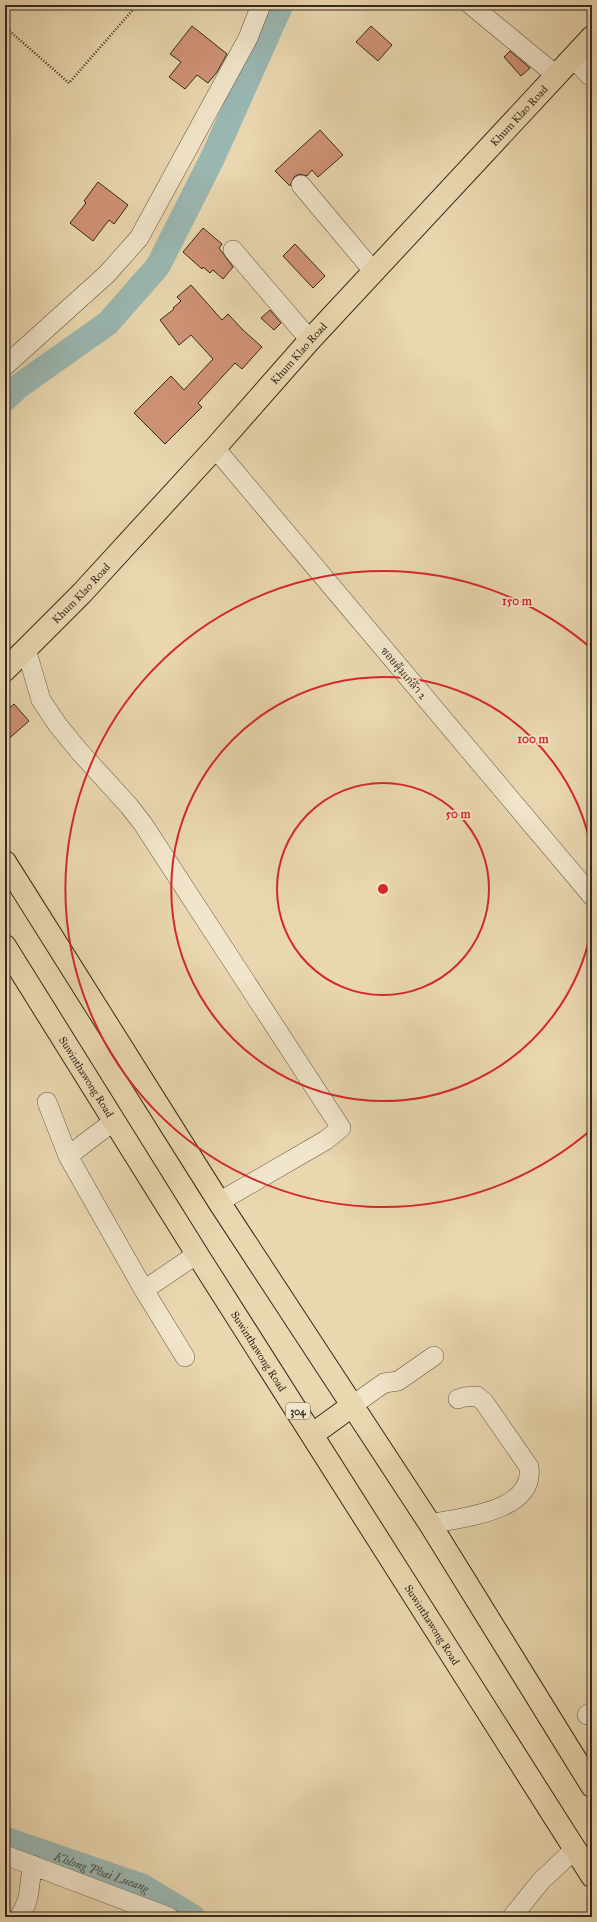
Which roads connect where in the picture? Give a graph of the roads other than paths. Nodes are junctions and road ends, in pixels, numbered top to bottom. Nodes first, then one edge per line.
1 (261, 5) edge
2 (471, 5) edge
3 (586, 47) edge
4 (557, 76) junction
5 (590, 76) dead end
6 (301, 185) dead end
7 (233, 250) dead end
8 (374, 272) junction
9 (310, 340) junction
10 (5, 366) edge
11 (215, 448) junction
12 (26, 650) junction
13 (5, 670) edge
14 (5, 862) edge
15 (592, 896) edge
16 (5, 946) edge
17 (47, 1102) dead end
18 (114, 1121) junction
19 (68, 1156) junction
20 (219, 1202) junction
21 (197, 1254) junction
22 (144, 1290) junction
23 (434, 1356) dead end
24 (185, 1358) dead end
25 (458, 1399) dead end
26 (353, 1405) junction
27 (313, 1434) junction
28 (430, 1524) junction
29 (592, 1786) edge
30 (574, 1849) junction
31 (5, 1855) edge
32 (33, 1865) junction
33 (592, 1876) edge
34 (19, 1917) edge
35 (169, 1917) edge
36 (512, 1917) edge

1 - 10 street
2 - 4 street
3 - 4 main road, Khum Klao Road
3 - 5 street
4 - 8 main road, Khum Klao Road
6 - 8 street
7 - 9 street
8 - 9 main road, Khum Klao Road
9 - 11 main road, Khum Klao Road
11 - 12 main road, Khum Klao Road
11 - 15 street, ซอยคุ้มเกล้า 2
12 - 13 main road, Khum Klao Road
12 - 20 street
14 - 20 main road
16 - 18 main road, Suwinthawong Road / 304
17 - 19 street
18 - 19 street
18 - 21 main road, Suwinthawong Road / 304
19 - 22 street
20 - 26 main road
21 - 22 street
21 - 27 main road, Suwinthawong Road / 304
22 - 24 street
23 - 26 street
25 - 28 street
26 - 27 main road
26 - 28 main road
27 - 30 main road, Suwinthawong Road / 304
28 - 29 main road
30 - 33 main road, Suwinthawong Road / 304
30 - 36 street
31 - 32 street
32 - 34 street
32 - 35 street

